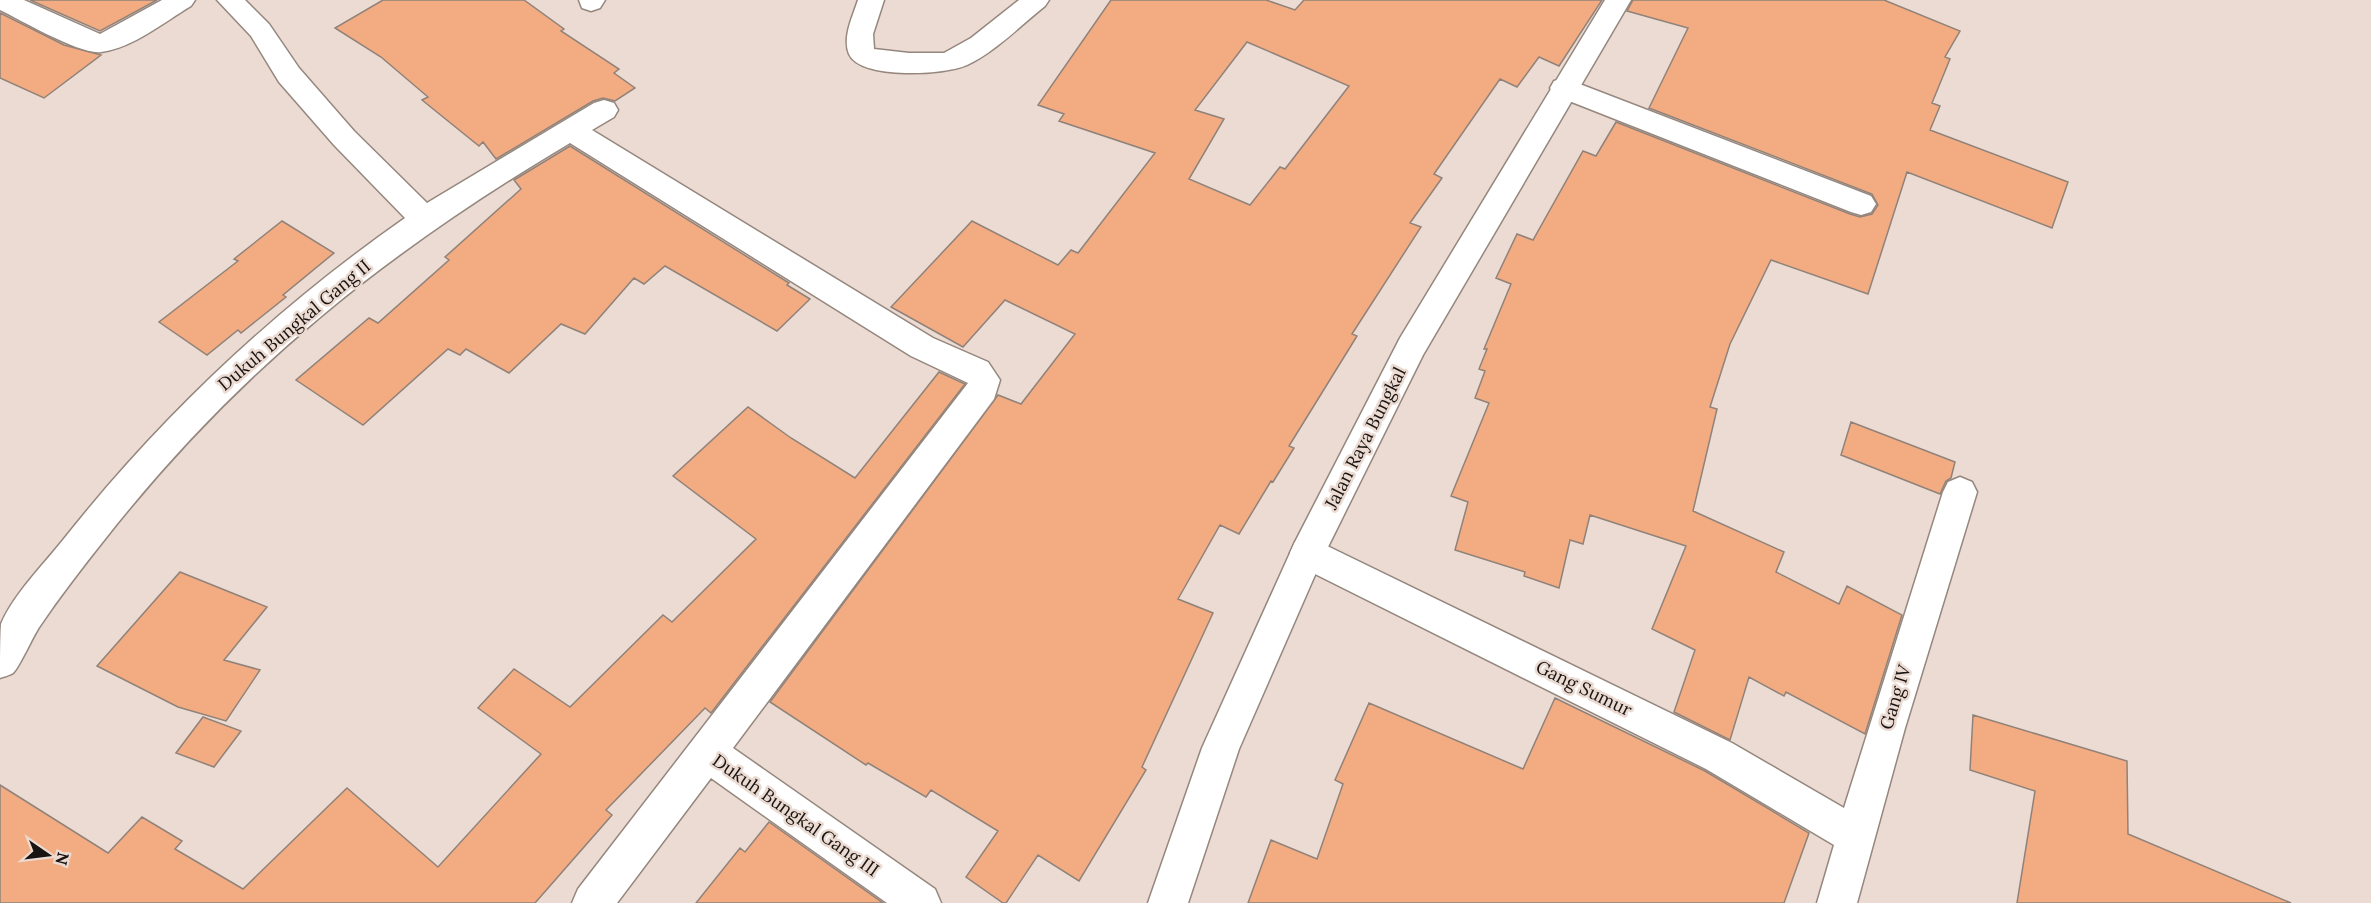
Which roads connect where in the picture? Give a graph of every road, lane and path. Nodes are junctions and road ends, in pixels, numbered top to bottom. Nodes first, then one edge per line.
1 (3, 0) edge
2 (182, 0) edge
3 (230, 0) edge
4 (871, 0) edge
5 (1035, 0) edge
6 (1618, 0) edge
7 (1564, 88) junction
8 (604, 110) dead end
9 (571, 130) junction
10 (1861, 204) dead end
11 (425, 219) junction
12 (1960, 492) dead end
13 (1307, 553) junction
14 (0, 661) edge
15 (707, 753) junction
16 (1854, 835) junction
17 (592, 903) edge
18 (921, 903) edge
19 (1168, 903) edge
20 (1837, 903) edge

1 - 2 street
3 - 11 street
4 - 5 street
6 - 7 street, Jalan Raya Bungkal
7 - 10 street
7 - 13 street, Jalan Raya Bungkal
8 - 9 street, Dukuh Bungkal Gang II
9 - 11 street, Dukuh Bungkal Gang II
9 - 15 street
11 - 14 street, Dukuh Bungkal Gang II
12 - 16 street, Gang IV
13 - 16 street, Gang Sumur
13 - 19 street, Jalan Raya Bungkal
15 - 17 street, Dukuh Bungkal Gang III
15 - 18 street, Dukuh Bungkal Gang III
16 - 20 street, Gang IV

